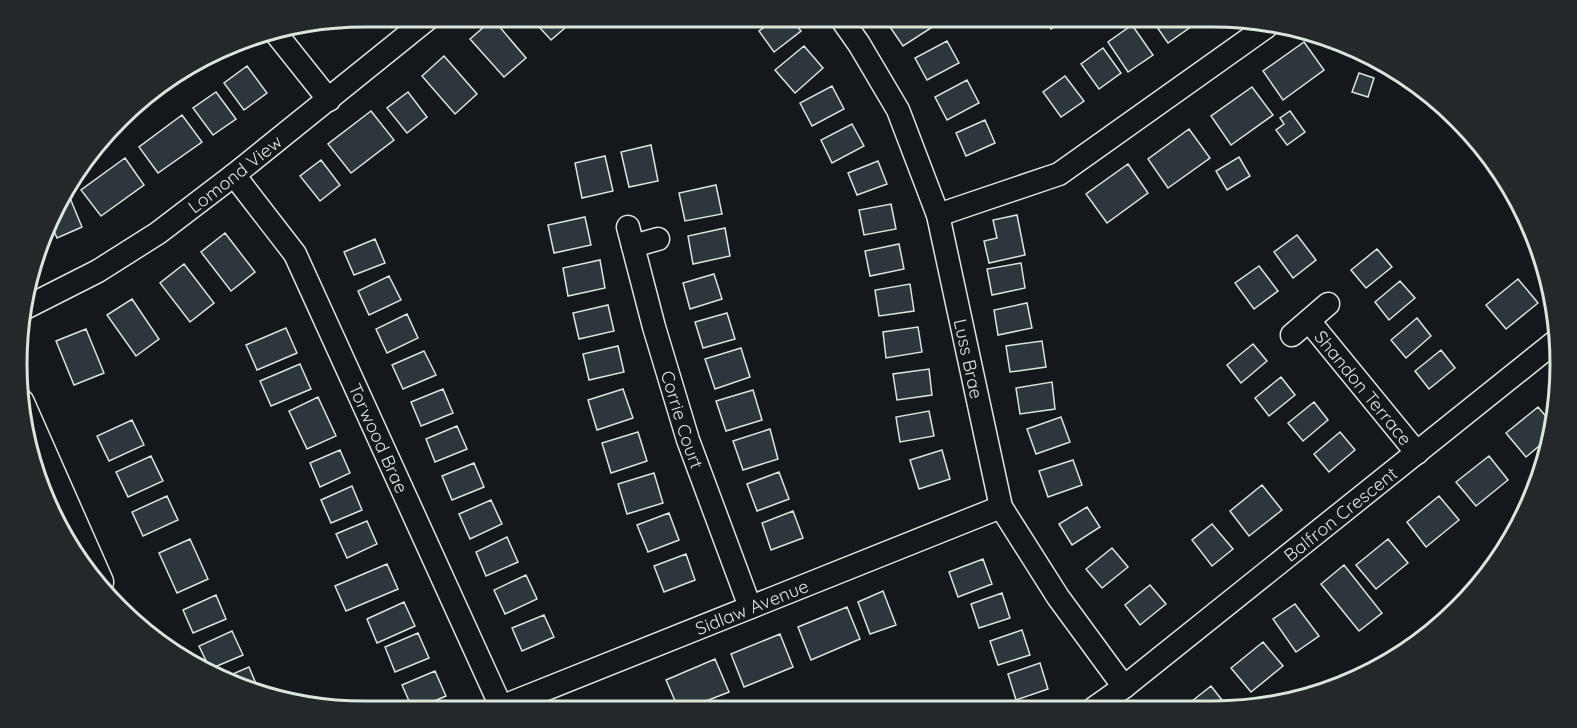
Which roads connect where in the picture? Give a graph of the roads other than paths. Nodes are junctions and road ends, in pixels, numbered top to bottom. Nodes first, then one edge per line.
1 (417, 27) edge
2 (847, 27) edge
3 (1261, 31) edge
4 (278, 38) edge
5 (328, 100) junction
6 (234, 176) junction
7 (938, 215) junction
8 (658, 239) dead end
9 (32, 304) edge
10 (1328, 304) dead end
11 (1549, 346) edge
12 (34, 435) edge
13 (1417, 453) junction
14 (1001, 507) junction
15 (87, 556) edge
16 (750, 608) junction
17 (1124, 687) junction
18 (498, 701) edge
19 (522, 701) edge
20 (1104, 701) edge

1 - 5 street, Lomond View
2 - 7 street, Luss Brae
3 - 7 street
4 - 5 street
5 - 6 street, Lomond View
6 - 9 street, Lomond View
6 - 18 street, Torwood Brae
7 - 14 street, Luss Brae
8 - 16 street, Corrie Court
10 - 13 street, Shandon Terrace
11 - 13 street, Balfron Crescent
12 - 15 street
13 - 17 street, Balfron Crescent
14 - 16 street, Sidlaw Avenue
14 - 17 street, Luss Brae
16 - 19 street, Sidlaw Avenue
17 - 20 street, Balfron Crescent

